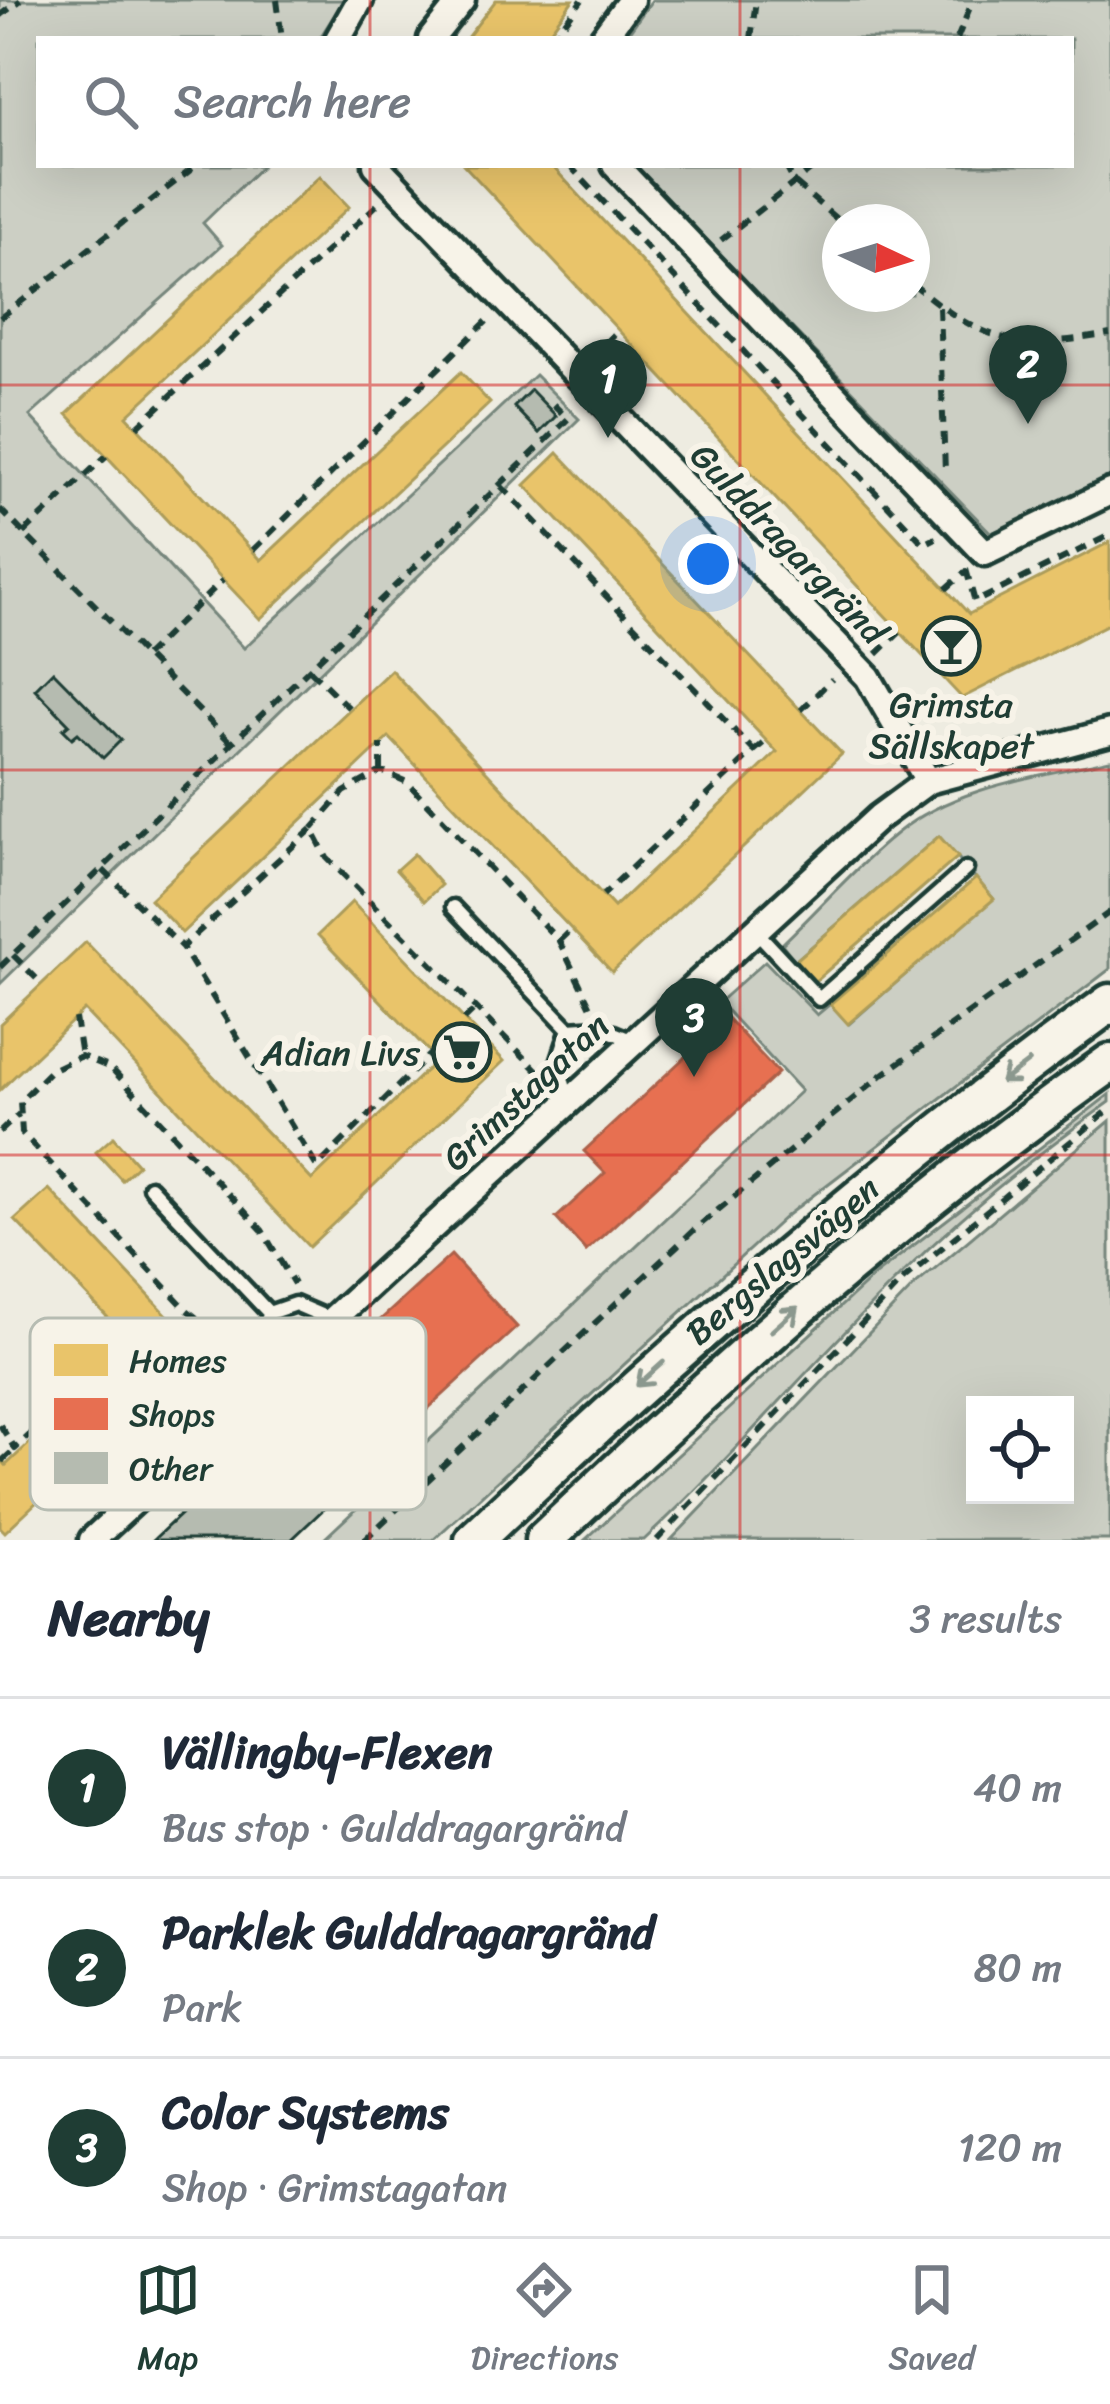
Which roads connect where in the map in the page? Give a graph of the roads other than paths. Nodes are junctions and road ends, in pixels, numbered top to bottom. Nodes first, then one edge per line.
1 (360, 0) edge
2 (462, 0) edge
3 (631, 0) edge
4 (340, 36) edge
5 (433, 36) edge
6 (604, 36) edge
7 (379, 168) edge
8 (618, 168) edge
9 (1110, 492) edge
10 (1110, 732) edge
11 (928, 781) junction
12 (966, 869) dead end
13 (453, 907) dead end
14 (757, 932) junction
15 (1110, 1003) edge
16 (569, 1029) junction
17 (631, 1040) junction
18 (1110, 1063) edge
19 (568, 1101) junction
20 (150, 1186) dead end
21 (269, 1313) junction
22 (268, 1318) edge
23 (329, 1318) edge
24 (332, 1318) edge
25 (125, 1510) edge
26 (92, 1540) edge
27 (474, 1540) edge
28 (544, 1540) edge

1 - 4 street
2 - 5 street
3 - 6 street
7 - 11 street, Gulddragargränd
8 - 9 street
10 - 11 street, Grimstagatan
11 - 14 street, Grimstagatan
12 - 14 lane
13 - 16 lane
14 - 17 street, Grimstagatan
15 -> 27 main road, Bergslagsvägen
16 - 17 lane
16 - 19 lane
17 - 19 street, Grimstagatan
28 -> 18 main road, Bergslagsvägen
19 - 24 street, Grimstagatan
20 - 21 lane
21 - 22 lane
21 - 23 lane
25 - 26 street, Grimstagatan

